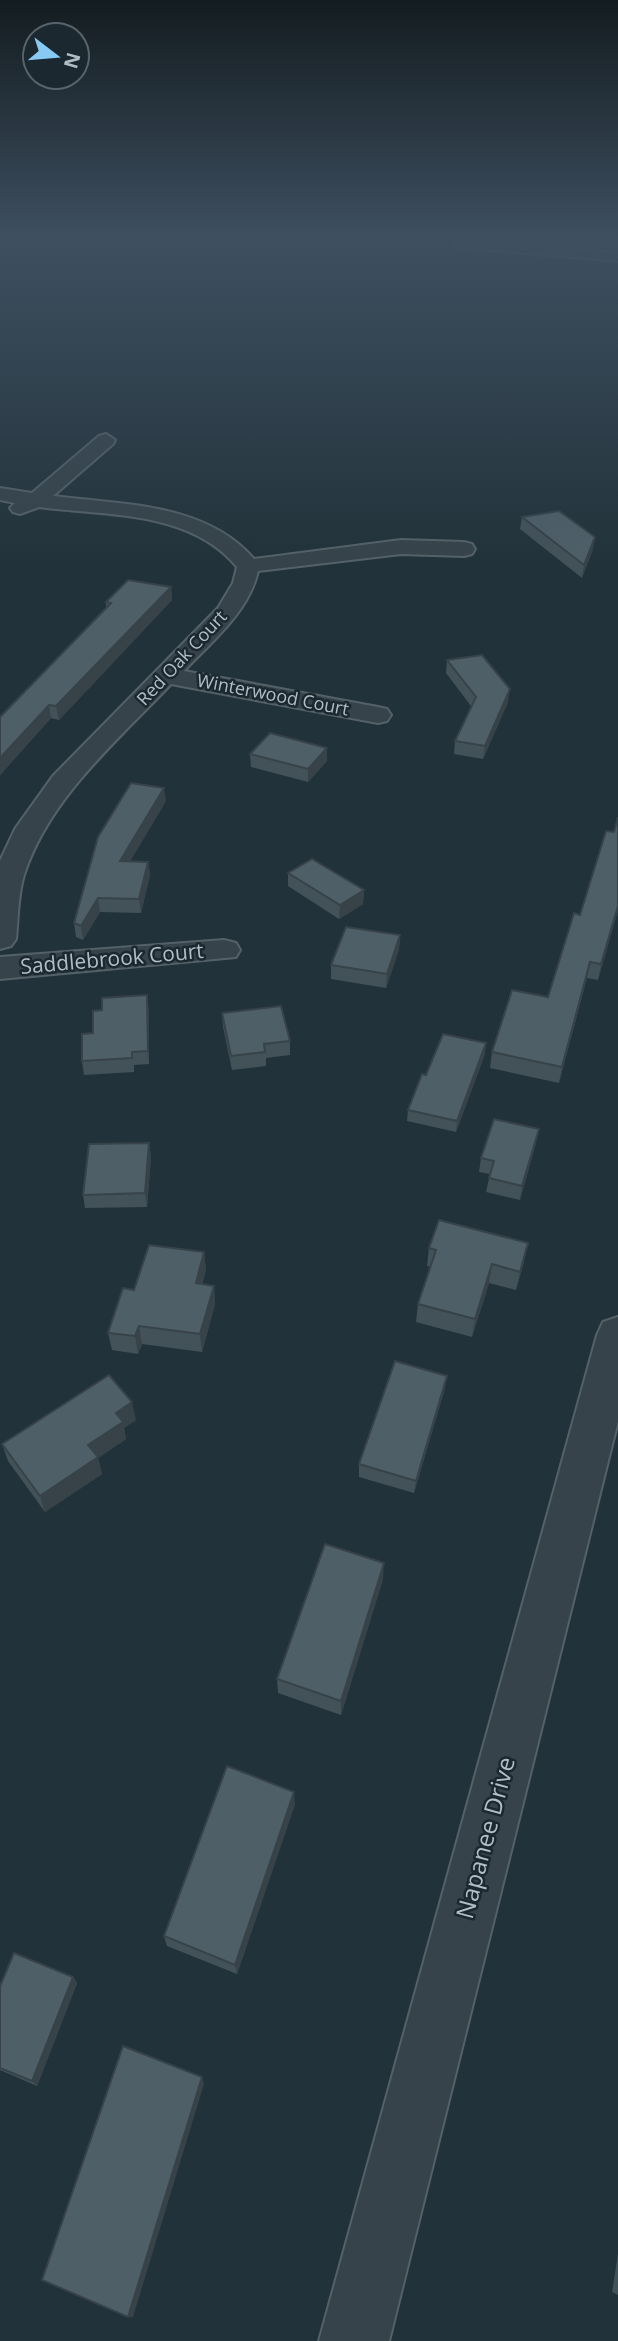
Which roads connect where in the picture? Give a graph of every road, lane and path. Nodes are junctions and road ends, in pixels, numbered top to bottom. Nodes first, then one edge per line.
1 (106, 440) dead end
2 (0, 494) edge
3 (36, 500) junction
4 (0, 520) edge
5 (464, 549) dead end
6 (248, 566) junction
7 (168, 676) junction
8 (379, 715) dead end
9 (0, 939) edge
10 (224, 950) dead end
11 (0, 968) edge
12 (617, 1341) edge
13 (354, 2341) edge

1 - 3 street
2 - 3 street
3 - 4 street
3 - 6 street
5 - 6 street
6 - 7 street, Red Oak Court
7 - 8 street, Winterwood Court
7 - 9 street, Red Oak Court
10 - 11 street, Saddlebrook Court
12 - 13 street, Napanee Drive

